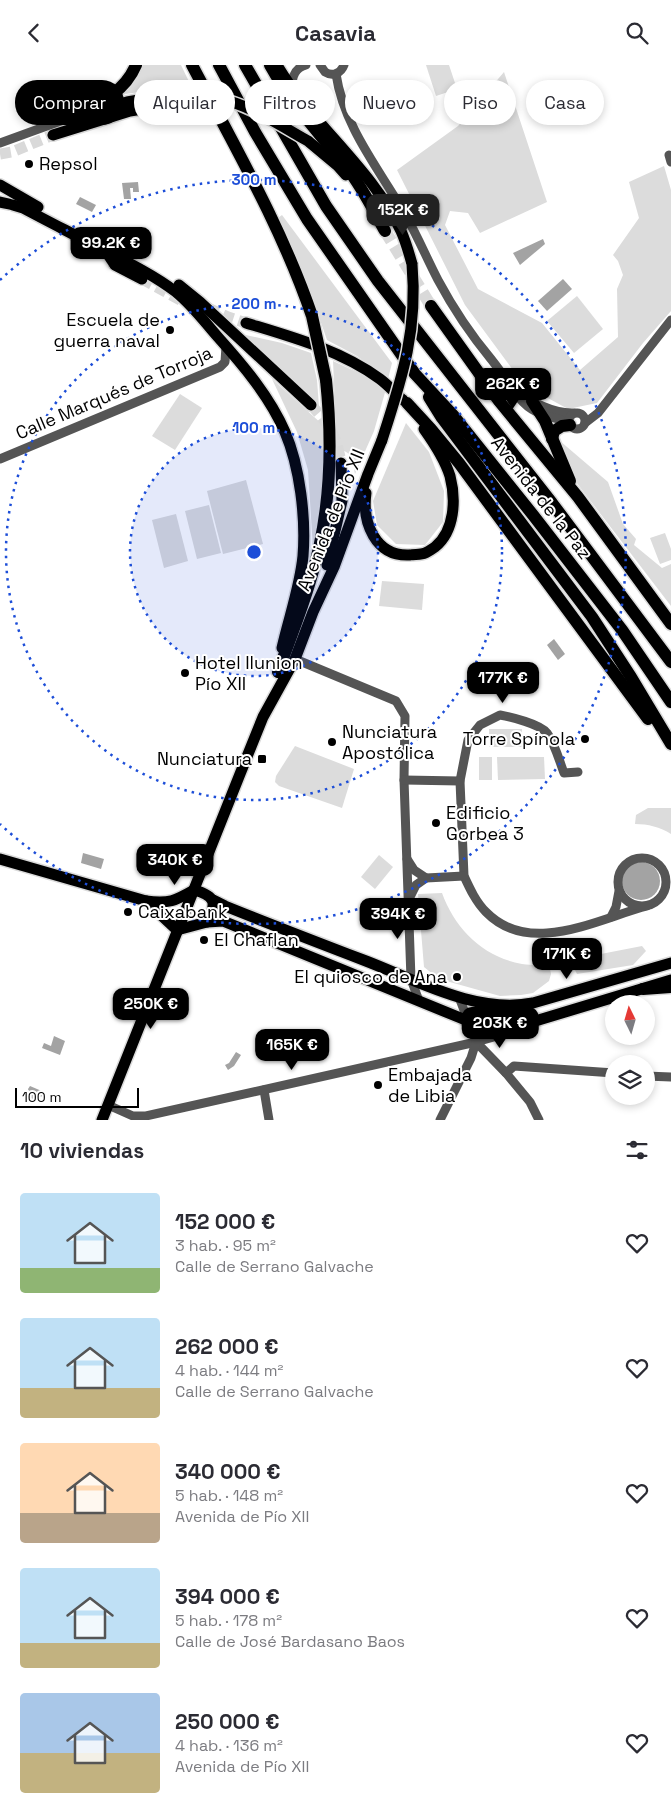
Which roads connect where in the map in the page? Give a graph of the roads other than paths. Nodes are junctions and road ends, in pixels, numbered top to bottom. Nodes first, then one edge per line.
1 (136, 65) edge
2 (192, 65) edge
3 (219, 65) edge
4 (245, 65) edge
5 (270, 65) edge
6 (277, 65) edge
7 (306, 65) edge
8 (318, 65) edge
9 (344, 65) edge
10 (336, 74) junction
11 (287, 80) edge
12 (292, 80) edge
13 (124, 84) edge
14 (134, 110) edge
15 (235, 111) edge
16 (50, 125) edge
17 (320, 125) edge
18 (52, 135) tunnel mouth
19 (0, 143) edge
20 (0, 185) edge
21 (7, 203) edge
22 (370, 203) junction
23 (385, 231) tunnel mouth
24 (142, 279) tunnel mouth
25 (431, 306) tunnel mouth
26 (671, 320) edge
27 (245, 325) tunnel mouth
28 (226, 346) junction
29 (415, 374) junction
30 (507, 380) junction
31 (532, 401) junction
32 (407, 403) junction
33 (311, 405) tunnel mouth
34 (542, 415) junction
35 (576, 420) junction
36 (552, 439) junction
37 (0, 459) edge
38 (341, 463) tunnel mouth
39 (368, 474) junction
40 (578, 497) junction
41 (313, 612) junction
42 (671, 624) edge
43 (295, 659) junction
44 (671, 662) edge
45 (278, 672) junction
46 (671, 702) edge
47 (263, 717) junction
48 (671, 744) edge
49 (671, 751) edge
50 (578, 773) dead end
51 (404, 780) junction
52 (460, 781) junction
53 (406, 858) junction
54 (0, 859) edge
55 (464, 876) junction
56 (426, 878) junction
57 (194, 890) junction
58 (619, 891) junction
59 (213, 900) junction
60 (408, 901) junction
61 (647, 906) junction
62 (163, 908) junction
63 (611, 917) junction
64 (207, 922) junction
65 (177, 931) junction
66 (671, 963) edge
67 (411, 979) junction
68 (671, 980) edge
69 (671, 987) edge
70 (643, 989) junction
71 (458, 997) junction
72 (419, 1001) junction
73 (468, 1021) junction
74 (532, 1022) junction
75 (476, 1042) junction
76 (605, 1072) edge
77 (506, 1073) junction
78 (655, 1076) edge
79 (671, 1077) edge
80 (264, 1090) junction
81 (108, 1105) junction
82 (102, 1120) edge
83 (268, 1120) edge
84 (440, 1120) edge
85 (539, 1120) edge

1 - 13 highway
2 - 45 highway, bridge
3 - 29 highway, Avenida de la Paz
4 - 44 highway, Avenida de la Paz
5 - 22 highway
6 - 11 main road, Avenida de Pío XII
7 - 12 street
8 - 10 street
9 - 10 street
10 - 30 street
14 - 18 main road
15 - 22 main road, bridge
16 - 19 street
17 - 39 main road, Avenida de Pío XII, bridge
20 - 33 main road
21 - 24 main road
21 - 28 main road, Avenida de Pío XII
22 - 23 highway
25 - 40 highway
26 - 35 street
27 - 32 main road
28 - 37 street, Calle Marqués de Torroja
28 - 45 main road, Avenida de Pío XII
29 - 46 highway, Avenida de la Paz
29 - 48 highway
30 - 31 street
30 - 34 street
31 - 34 highway
31 - 35 street
32 - 39 main road
32 - 49 highway
34 - 35 street
34 - 36 highway
35 - 36 highway
36 - 40 highway
38 - 41 main road, Avenida de Pío XII
39 - 41 main road, Avenida de Pío XII
40 - 42 highway
41 - 43 main road, Avenida de Pío XII
43 - 47 main road, Avenida de Pío XII
43 - 51 street
45 - 47 main road, Avenida de Pío XII
47 - 57 main road, Avenida de Pío XII
50 - 52 street
51 - 52 street
51 - 53 street
52 - 55 street
53 - 56 street
53 - 60 street
54 - 62 main road
55 - 56 street
55 - 63 street
56 - 60 street
57 - 59 main road
57 - 62 main road
57 - 65 main road, Avenida de Pío XII
58 - 61 street
58 - 61 street
58 - 63 street
59 - 64 main road
59 - 67 main road
60 - 67 street
61 - 63 street
62 - 65 main road
64 - 65 main road
64 - 72 main road
65 - 81 main road, Avenida de Pío XII
66 - 71 main road
67 - 71 main road
67 - 72 street
68 - 70 main road
69 - 70 highway
70 - 74 main road
71 - 73 street
72 - 73 main road
73 - 74 main road
73 - 75 street
74 - 75 street
75 - 77 street
75 - 80 street
75 - 84 street
76 - 77 street
77 - 85 street
78 - 79 street
80 - 81 street
80 - 83 street
81 - 82 main road, Avenida de Pío XII

